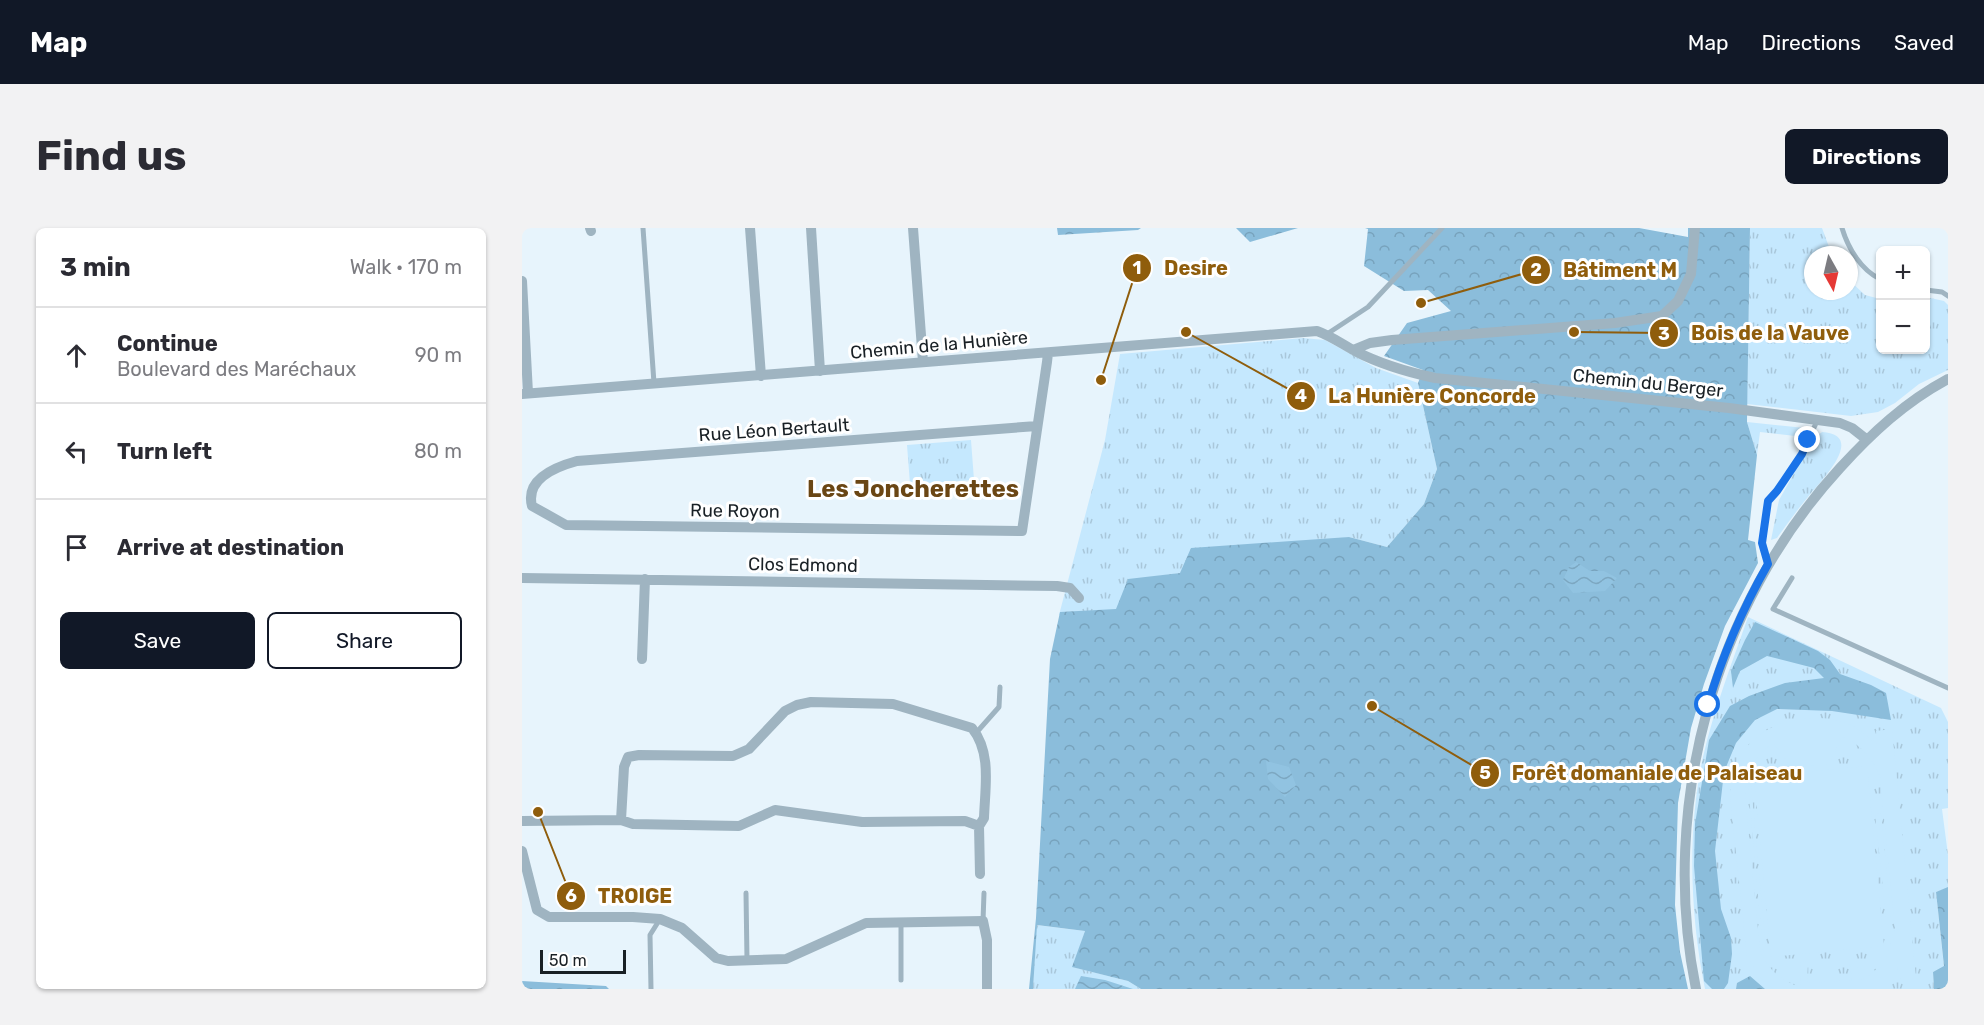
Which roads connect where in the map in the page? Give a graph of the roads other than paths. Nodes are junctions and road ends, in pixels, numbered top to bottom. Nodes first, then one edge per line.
1 (643, 228) edge
2 (750, 228) edge
3 (811, 228) edge
4 (912, 228) edge
5 (1442, 228) edge
6 (1695, 228) edge
7 (1842, 228) edge
8 (1876, 275) edge
9 (522, 281) edge
10 (1948, 286) edge
11 (1930, 290) edge
12 (1942, 291) junction
13 (1948, 296) edge
14 (1327, 334) junction
15 (1353, 350) junction
16 (1048, 353) junction
17 (923, 362) junction
18 (820, 371) junction
19 (761, 376) junction
20 (1948, 379) edge
21 (654, 383) junction
22 (525, 393) edge
23 (1817, 421) junction
24 (1037, 426) junction
25 (1866, 439) junction
26 (526, 499) edge
27 (1768, 564) junction
28 (522, 578) edge
29 (1792, 578) dead end
30 (645, 579) junction
31 (1079, 598) dead end
32 (642, 659) dead end
33 (1000, 687) dead end
34 (1948, 688) edge
35 (976, 733) junction
36 (621, 820) junction
37 (522, 821) edge
38 (979, 826) junction
39 (522, 851) edge
40 (980, 874) dead end
41 (746, 893) dead end
42 (984, 893) dead end
43 (660, 920) junction
44 (984, 921) junction
45 (901, 922) junction
46 (747, 960) junction
47 (901, 980) dead end
48 (651, 989) edge
49 (987, 989) edge
50 (1696, 989) edge

1 - 21 lane
2 - 19 street
3 - 18 street
4 - 17 street
5 - 14 lane
6 - 15 street
7 - 8 lane
9 - 22 street
10 - 12 lane
11 - 12 lane
12 - 13 lane
14 - 15 street, Chemin de la Hunière
14 - 16 street, Chemin de la Hunière
15 - 23 street, Chemin du Berger
16 - 17 street, Chemin de la Hunière
16 - 24 street
17 - 18 street, Chemin de la Hunière
18 - 19 street, Chemin de la Hunière
19 - 21 street, Chemin de la Hunière
20 - 25 street
21 - 22 street, Chemin de la Hunière
23 - 25 street, Chemin du Berger
23 - 27 lane
24 - 26 street, Rue Léon Bertault
24 - 26 street, Rue Royon
25 - 27 street
27 - 50 street
28 - 30 street, Clos Edmond
29 - 34 lane
30 - 31 street, Clos Edmond
30 - 32 street
33 - 35 lane
35 - 36 street
35 - 38 street
36 - 37 street
36 - 38 street
38 - 40 street
39 - 43 street
41 - 46 lane
42 - 44 lane
43 - 46 street
43 - 48 lane
44 - 45 street
44 - 49 street
45 - 46 street
45 - 47 lane

